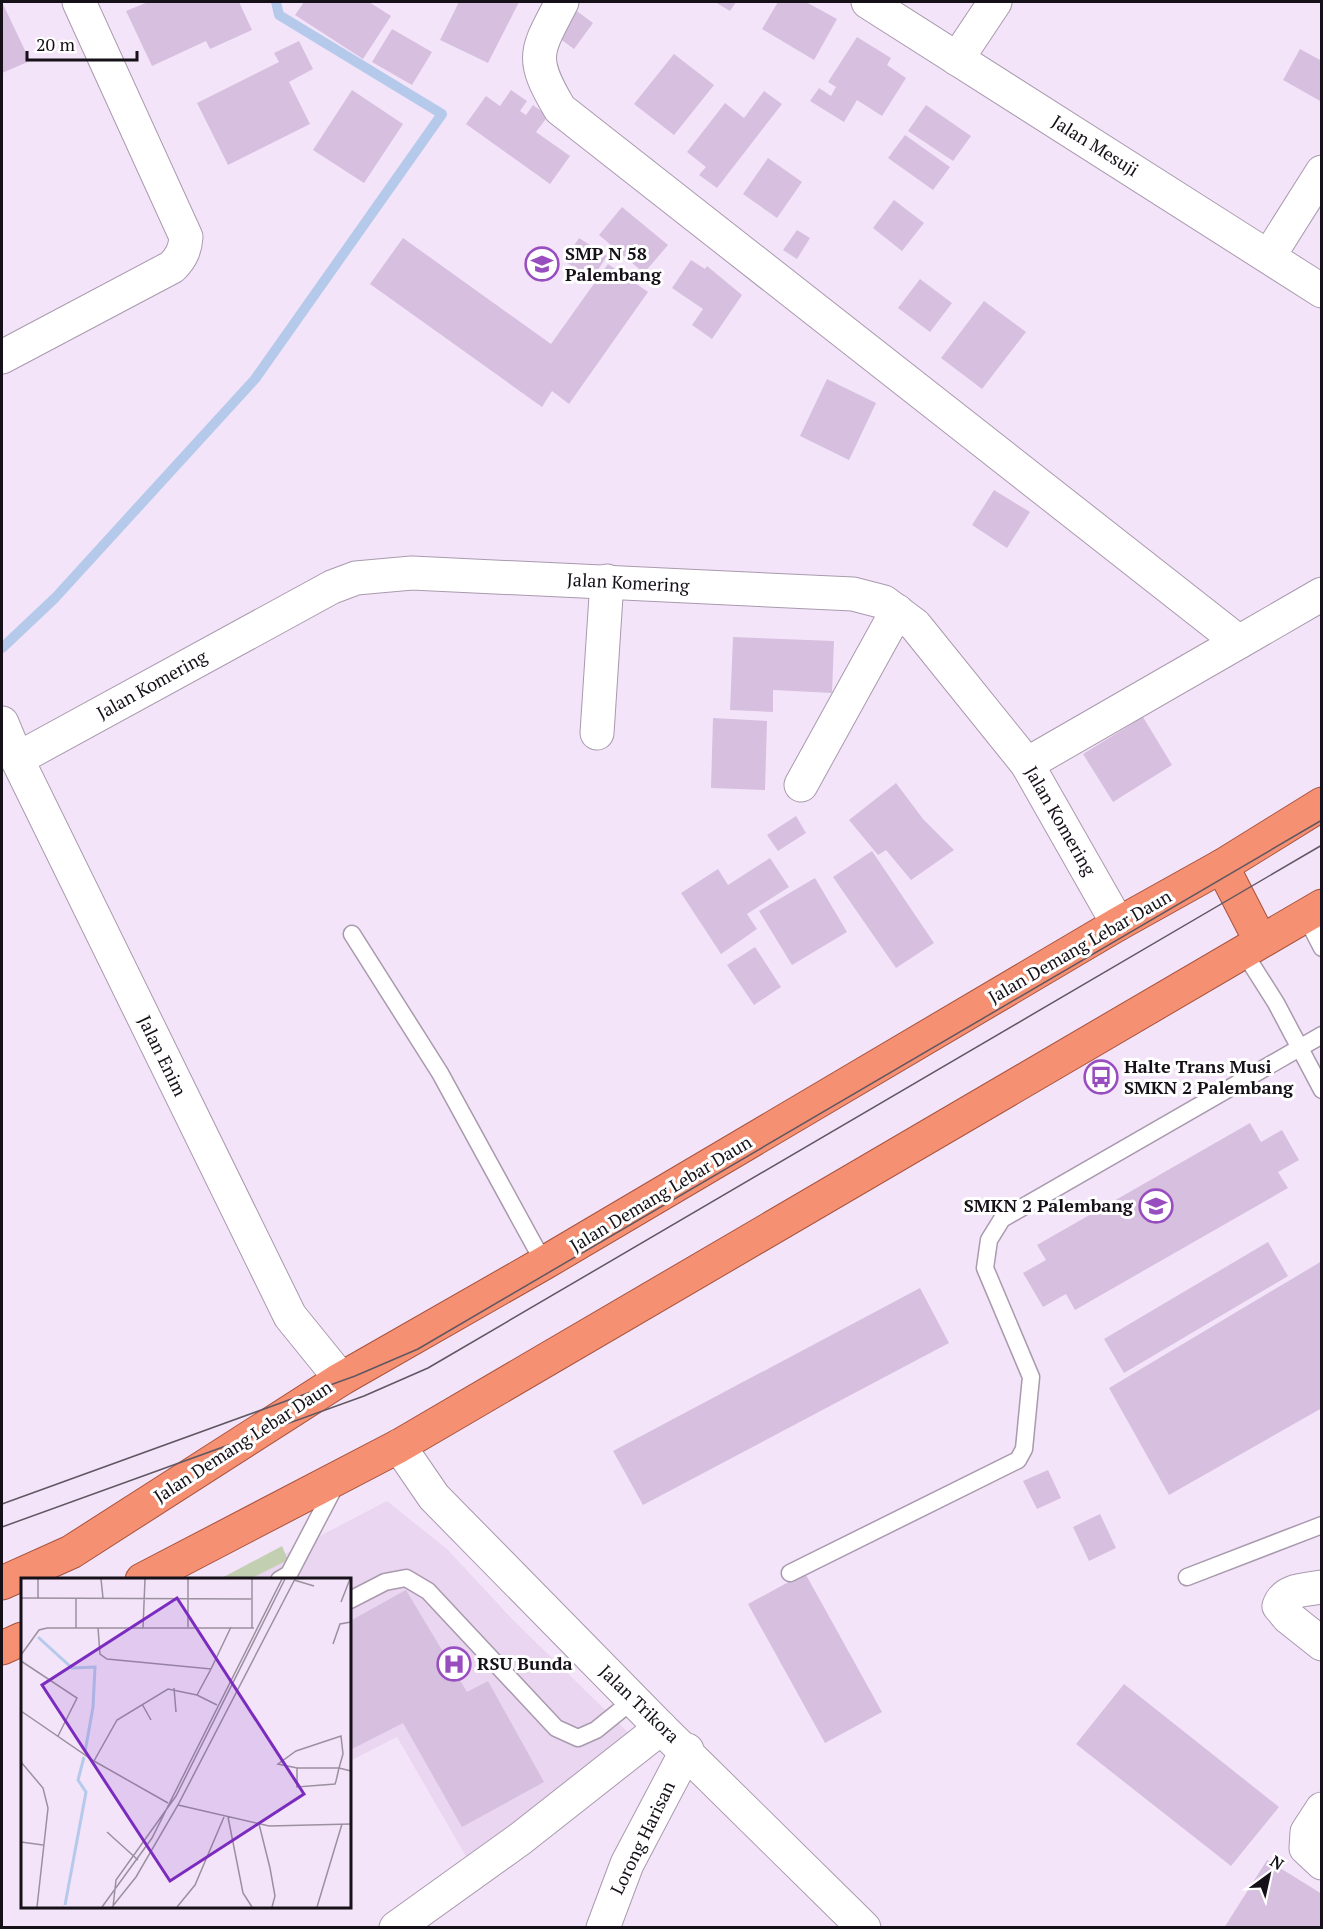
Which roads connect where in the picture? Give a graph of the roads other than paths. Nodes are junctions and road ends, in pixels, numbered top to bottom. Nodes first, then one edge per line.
1 (79, 2) edge
2 (562, 2) edge
3 (868, 2) edge
4 (995, 2) edge
5 (957, 59) junction
6 (1322, 172) edge
7 (1269, 256) junction
8 (1322, 291) edge
9 (2, 357) edge
10 (607, 581) junction
11 (1322, 594) edge
12 (897, 611) junction
13 (1239, 642) junction
14 (2, 723) edge
15 (597, 733) dead end
16 (17, 759) junction
17 (1027, 764) junction
18 (801, 785) dead end
19 (1322, 804) edge
20 (1222, 866) junction
21 (1313, 911) edge
22 (1118, 924) junction
23 (352, 934) dead end
24 (1252, 945) junction
25 (1322, 948) edge
26 (1322, 1035) edge
27 (1299, 1048) junction
28 (1322, 1090) edge
29 (544, 1263) junction
30 (341, 1379) junction
31 (399, 1446) junction
32 (341, 1475) junction
33 (1322, 1525) edge
34 (790, 1573) dead end
35 (1187, 1577) dead end
36 (145, 1578) edge
37 (282, 1578) edge
38 (2, 1583) edge
39 (1322, 1587) edge
40 (351, 1599) edge
41 (21, 1639) edge
42 (1322, 1644) edge
43 (2, 1648) edge
44 (633, 1700) junction
45 (661, 1728) junction
46 (687, 1750) junction
47 (1322, 1809) edge
48 (1322, 1863) edge
49 (396, 1928) edge
50 (603, 1928) edge
51 (864, 1928) edge

1 - 9 street
2 - 13 street
3 - 5 street, Jalan Mesuji
4 - 5 street
5 - 7 street, Jalan Mesuji
6 - 7 street
7 - 8 street, Jalan Mesuji
10 - 12 street, Jalan Komering
10 - 15 street
10 - 16 street, Jalan Komering
11 - 13 street
12 - 17 street, Jalan Komering
12 - 18 street
13 - 17 street
14 - 16 street, Jalan Enim
16 - 30 street, Jalan Enim
17 - 22 street, Jalan Komering
19 - 20 highway, Jalan Demang Lebar Daun
20 - 22 highway, Jalan Demang Lebar Daun
20 - 24 highway
21 - 24 highway
21 - 25 lane
22 - 29 highway, Jalan Demang Lebar Daun
23 - 29 lane
24 - 27 lane
24 - 31 highway
26 - 27 lane
27 - 28 lane
27 - 34 lane
29 - 30 highway, Jalan Demang Lebar Daun
30 - 38 highway, Jalan Demang Lebar Daun
31 - 32 highway
31 - 44 street, Jalan Trikora
32 - 36 highway
32 - 37 lane
33 - 35 lane
39 - 42 street
40 - 44 lane
41 - 43 highway
44 - 45 street, Jalan Trikora
45 - 46 street, Jalan Trikora
45 - 49 street
46 - 50 street, Lorong Harisan
46 - 51 street, Jalan Trikora
47 - 48 street

